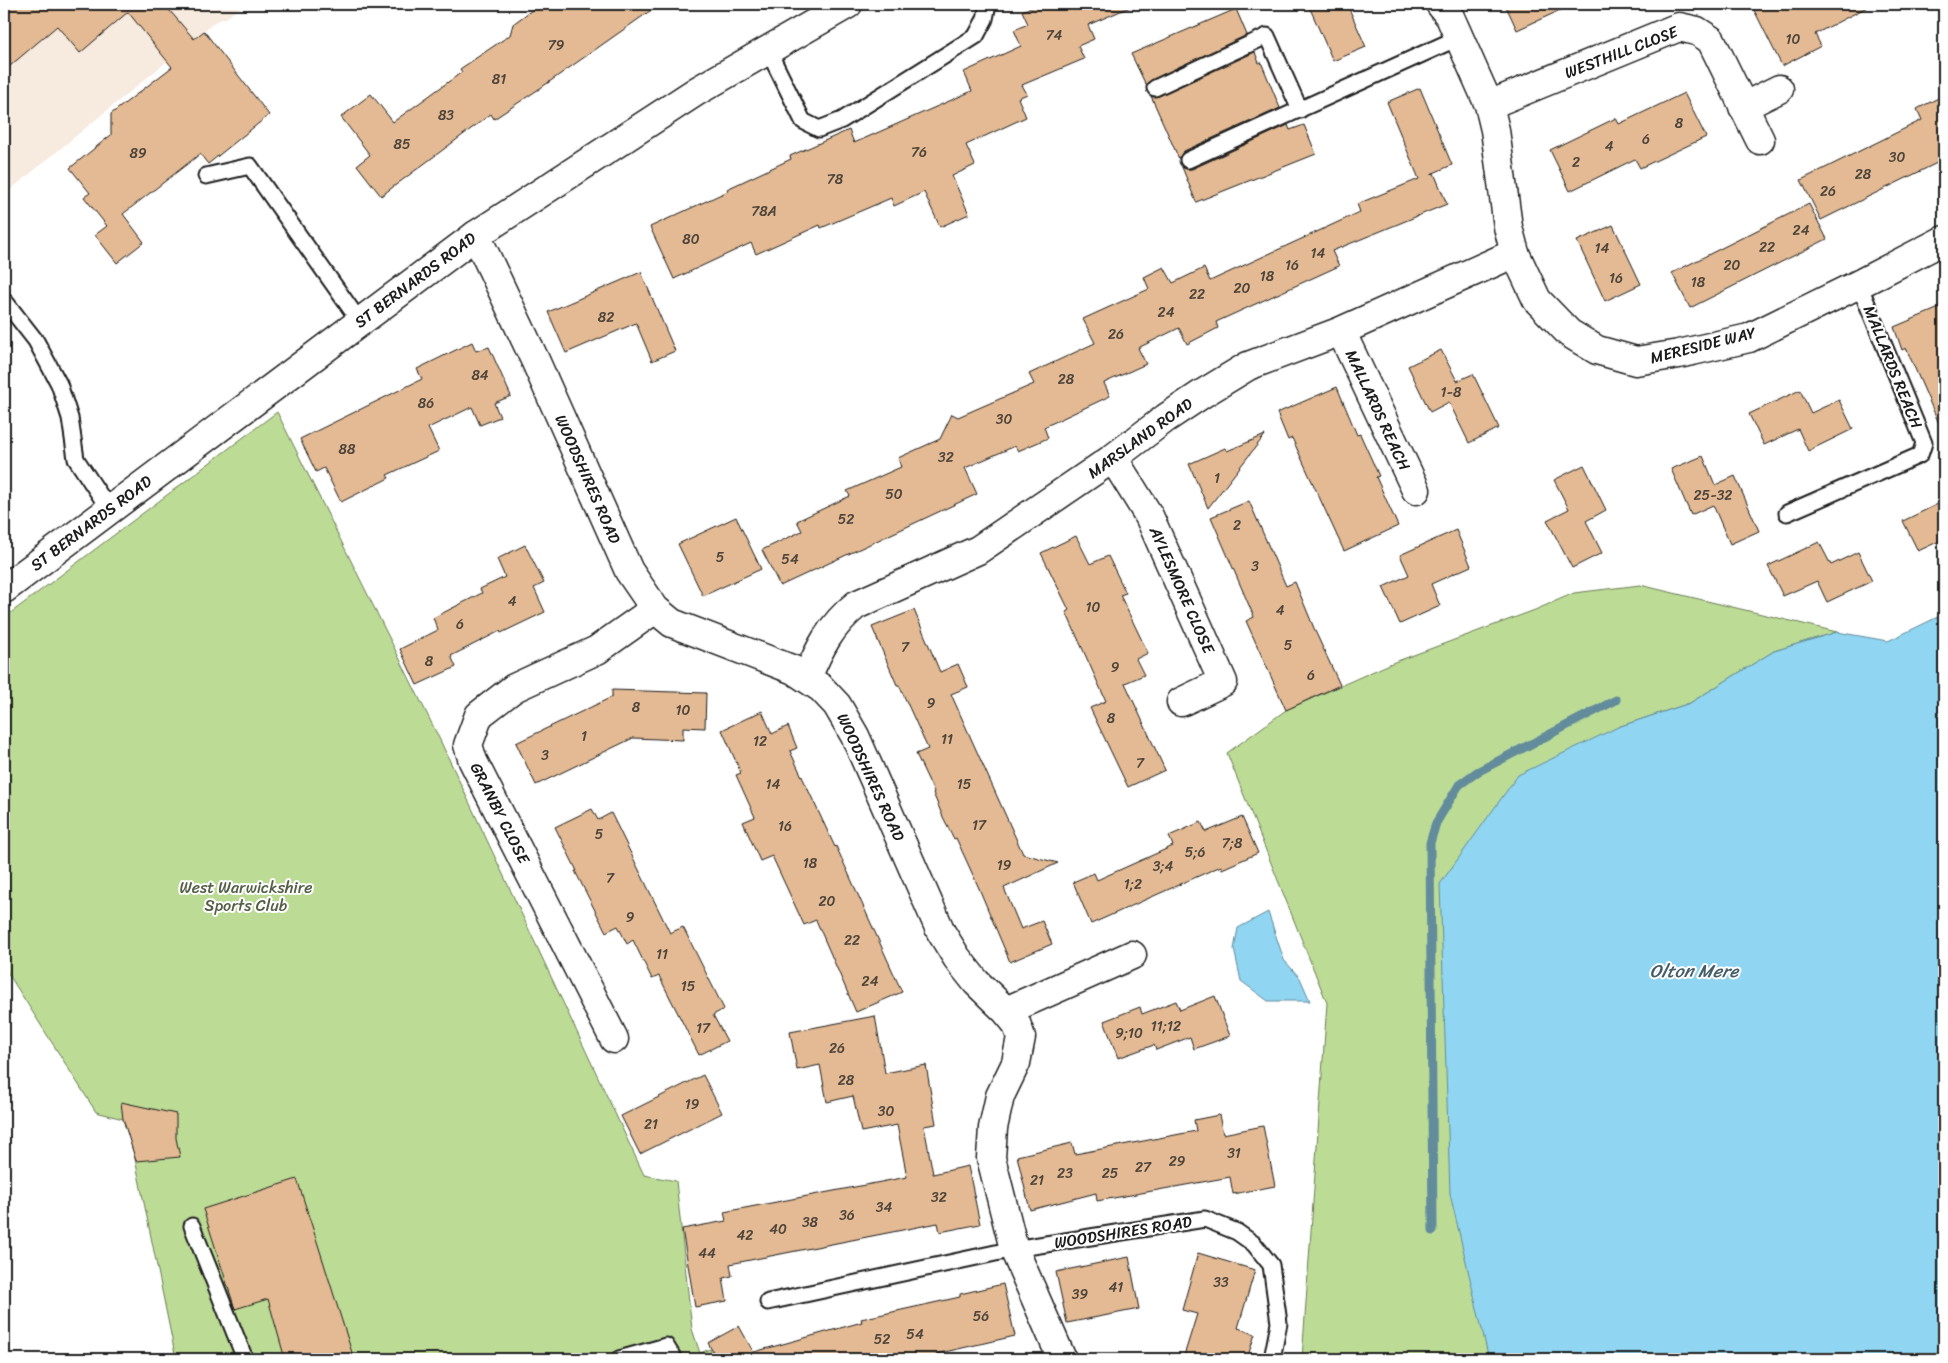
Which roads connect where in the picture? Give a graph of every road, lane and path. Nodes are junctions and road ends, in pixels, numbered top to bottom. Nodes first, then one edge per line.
1 (848, 4) edge
2 (988, 4) edge
3 (1440, 4) edge
4 (1460, 37) junction
5 (768, 50) junction
6 (1155, 88) dead end
7 (1778, 89) dead end
8 (1489, 105) junction
9 (1743, 107) junction
10 (1300, 110) junction
11 (1760, 140) dead end
12 (1188, 160) dead end
13 (206, 176) dead end
14 (476, 235) junction
15 (1944, 240) edge
16 (1515, 253) junction
17 (1859, 284) junction
18 (4, 300) edge
19 (360, 322) junction
20 (1341, 331) junction
21 (1113, 458) junction
22 (1416, 490) dead end
23 (109, 509) junction
24 (1787, 513) dead end
25 (4, 589) edge
26 (655, 609) junction
27 (807, 678) junction
28 (1181, 702) dead end
29 (1132, 955) dead end
30 (1006, 1011) junction
31 (614, 1039) dead end
32 (192, 1226) dead end
33 (1014, 1249) junction
34 (768, 1302) dead end
35 (1060, 1358) edge
36 (245, 1359) edge
37 (619, 1359) edge
38 (674, 1359) edge
39 (1272, 1359) edge

1 - 5 street, ST BERNARDS ROAD
2 - 5 lane
3 - 4 street, MERESIDE WAY
4 - 8 street, MERESIDE WAY
4 - 10 lane
5 - 14 street, ST BERNARDS ROAD
6 - 10 lane
7 - 9 street
8 - 9 street, WESTHILL CLOSE
8 - 16 street, MERESIDE WAY
9 - 11 street, WESTHILL CLOSE
10 - 12 lane
13 - 19 lane
14 - 19 street, ST BERNARDS ROAD
14 - 26 street, WOODSHIRES ROAD
15 - 17 street, MERESIDE WAY
16 - 17 street, MERESIDE WAY
16 - 20 street, MARSLAND ROAD
17 - 24 lane, MALLARDS REACH
18 - 23 lane
19 - 23 street, ST BERNARDS ROAD
20 - 21 street, MARSLAND ROAD
20 - 22 street, MALLARDS REACH
21 - 27 street, MARSLAND ROAD
21 - 28 street, AYLESMORE CLOSE
23 - 25 street, ST BERNARDS ROAD
26 - 27 street, WOODSHIRES ROAD
26 - 31 street, GRANBY CLOSE
27 - 30 street, WOODSHIRES ROAD
29 - 30 street
30 - 33 street, WOODSHIRES ROAD
32 - 36 lane
33 - 34 lane, WOODSHIRES ROAD
33 - 35 street, WOODSHIRES ROAD
33 - 39 lane, WOODSHIRES ROAD
37 - 38 lane

